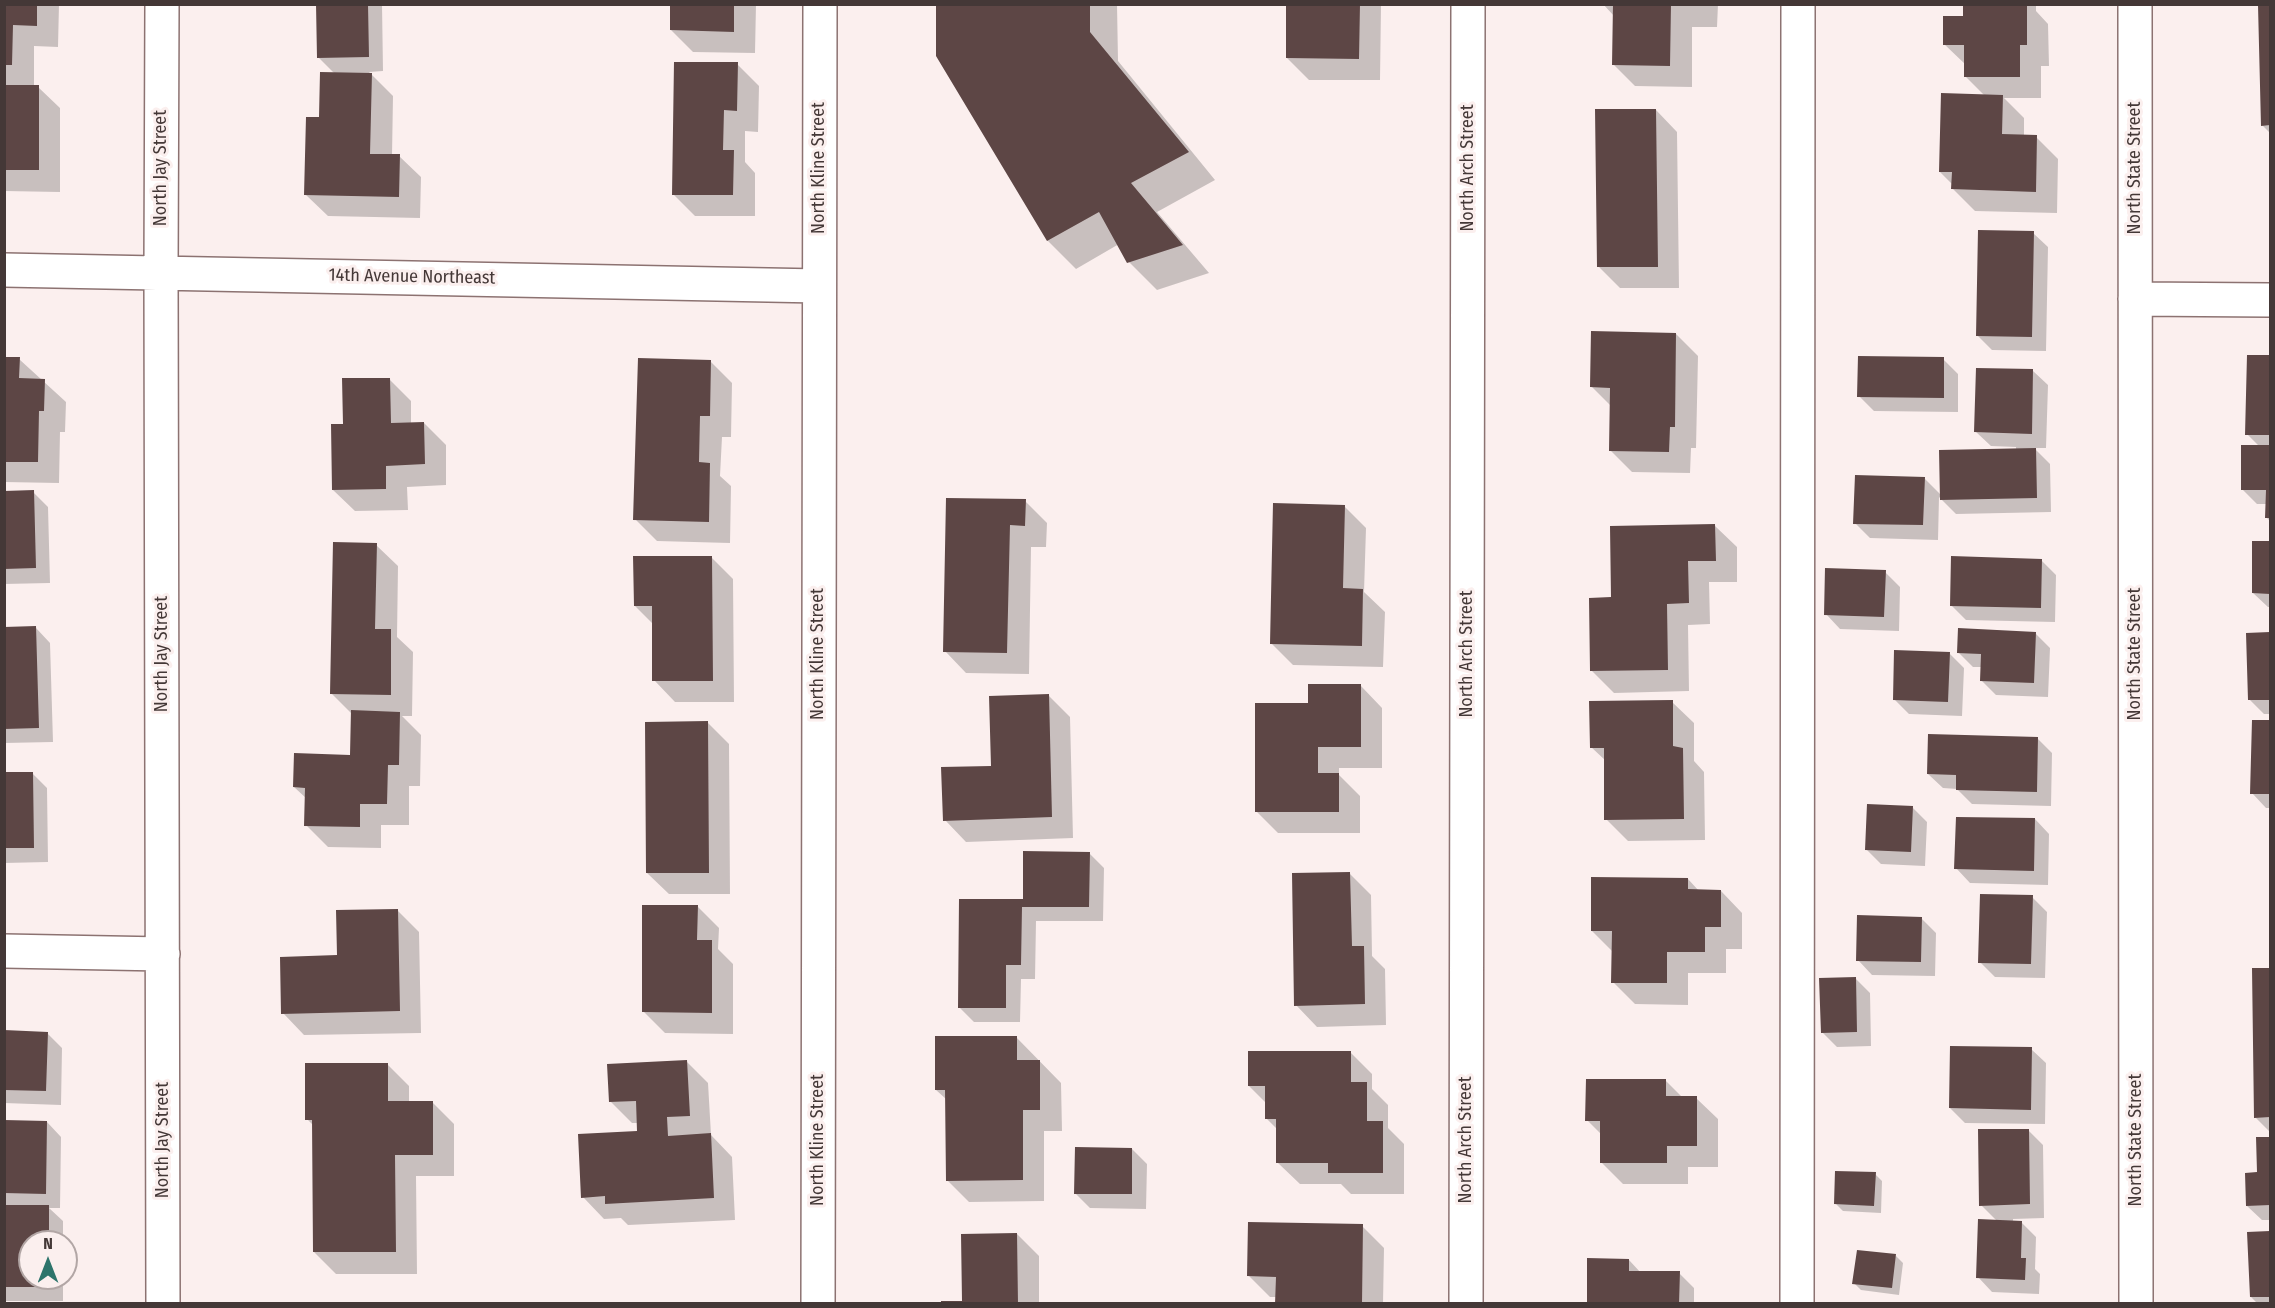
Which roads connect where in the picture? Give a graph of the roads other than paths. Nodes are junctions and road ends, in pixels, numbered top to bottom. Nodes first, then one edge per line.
1 (162, 4) edge
2 (820, 4) edge
3 (1468, 4) edge
4 (1798, 4) edge
5 (2135, 4) edge
6 (4, 270) edge
7 (160, 272) junction
8 (819, 286) junction
9 (2135, 299) junction
10 (2271, 300) edge
11 (4, 951) edge
12 (163, 954) junction
13 (164, 1304) edge
14 (818, 1304) edge
15 (1466, 1304) edge
16 (1797, 1304) edge
17 (2136, 1304) edge

1 - 7 street, North Jay Street
2 - 8 street, North Kline Street
3 - 15 street, North Arch Street
4 - 16 street
5 - 9 street, North State Street
6 - 7 street, 14th Avenue Northeast
7 - 8 street, 14th Avenue Northeast
7 - 12 street, North Jay Street
8 - 14 street, North Kline Street
9 - 10 street
9 - 17 street, North State Street
11 - 12 street
12 - 13 street, North Jay Street

